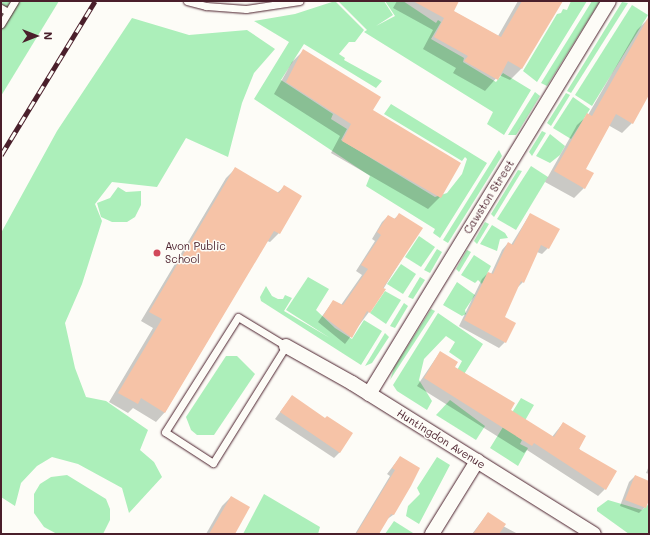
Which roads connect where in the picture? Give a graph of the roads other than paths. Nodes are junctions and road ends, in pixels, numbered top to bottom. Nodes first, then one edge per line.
1 (15, 1) edge
2 (187, 1) edge
3 (299, 1) edge
4 (609, 1) edge
5 (1, 8) edge
6 (8, 12) junction
7 (1, 24) edge
8 (286, 346) junction
9 (369, 394) junction
10 (477, 461) junction
11 (432, 534) edge
12 (594, 534) edge

1 - 6 lane
2 - 3 lane
4 - 9 street, Cawston Street
5 - 6 lane
6 - 7 lane
8 - 8 lane
8 - 9 street, Huntingdon Avenue
9 - 10 street, Huntingdon Avenue
10 - 11 street
10 - 12 street, Huntingdon Avenue

